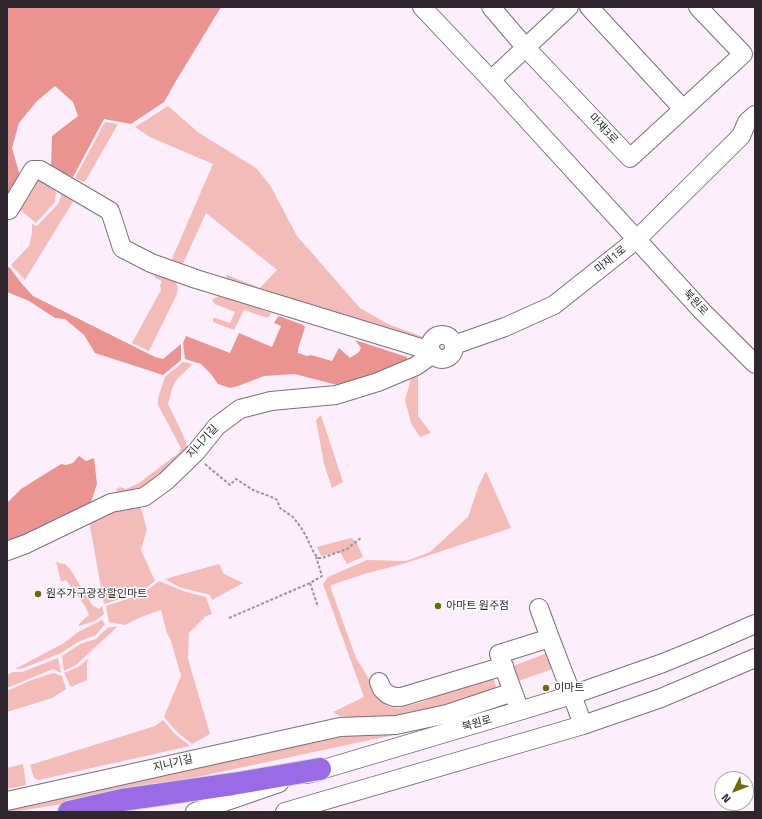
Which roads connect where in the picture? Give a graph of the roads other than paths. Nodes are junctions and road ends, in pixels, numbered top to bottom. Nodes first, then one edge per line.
1 (422, 7) edge
2 (491, 7) edge
3 (569, 7) edge
4 (589, 7) edge
5 (698, 7) edge
6 (526, 48) junction
7 (491, 80) junction
8 (683, 109) junction
9 (755, 115) edge
10 (748, 132) edge
11 (10, 210) dead end
12 (636, 240) junction
13 (432, 353) junction
14 (755, 364) edge
15 (7, 551) edge
16 (539, 608) dead end
17 (755, 624) edge
18 (550, 638) junction
19 (755, 658) edge
20 (497, 668) junction
21 (379, 682) dead end
22 (513, 692) junction
23 (572, 695) junction
24 (520, 711) junction
25 (582, 725) junction
26 (320, 769) junction
27 (7, 801) edge
28 (68, 812) edge
29 (195, 812) edge
30 (285, 812) edge

1 - 7 street
2 - 6 street, 마재3로
3 - 6 street
4 - 8 street
5 - 8 street, 마재3로
6 - 7 street
6 - 8 street, 마재3로
7 - 12 street
9 - 10 street, 마재1로
10 - 12 street, 마재1로
11 - 13 street
12 - 13 street, 마재1로
12 - 14 street, 북원로
13 - 15 street, 지니기길
16 - 18 street
17 - 23 street, 북원로
18 - 20 street
18 - 23 street
19 - 25 street
20 - 21 street
20 - 22 street
22 - 24 street
22 - 27 street, 지니기길
23 - 24 street, 북원로
23 - 25 street
24 - 26 street, 북원로
25 - 30 street
26 - 28 highway
26 - 29 street, 북원로

